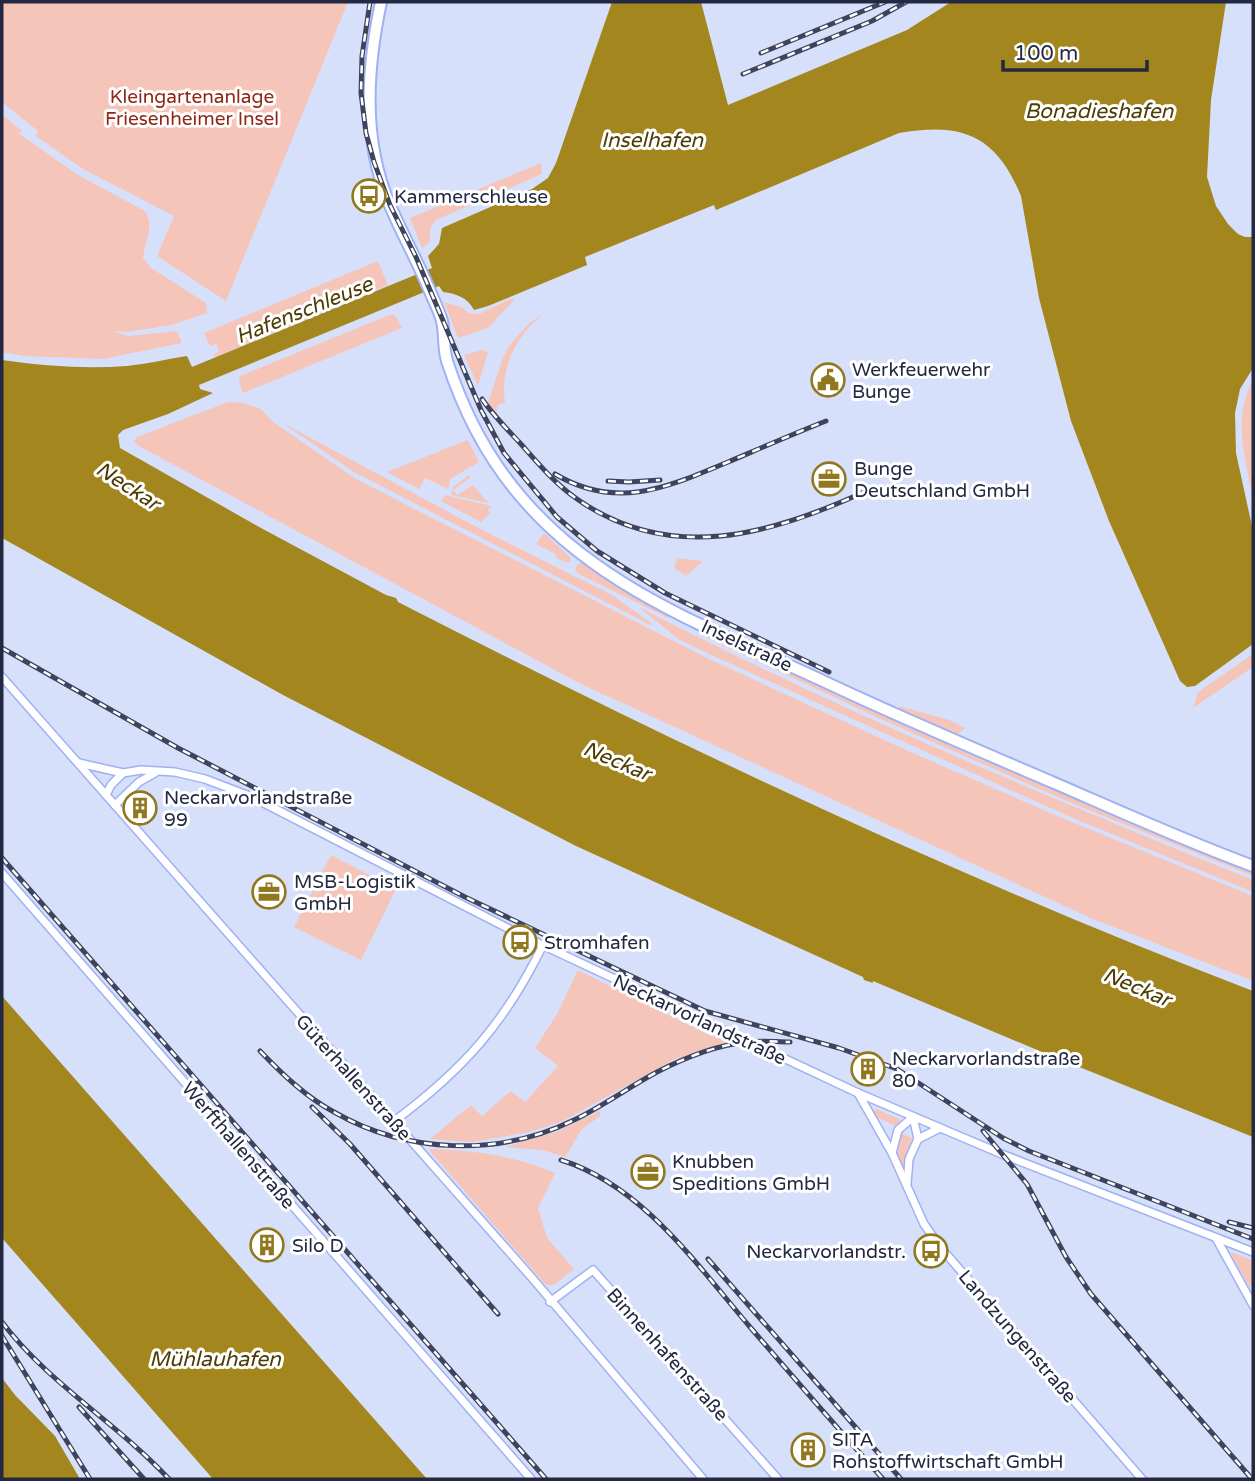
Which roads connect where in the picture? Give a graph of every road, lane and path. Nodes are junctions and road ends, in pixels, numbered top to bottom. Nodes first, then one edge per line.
1 (381, 2) edge
2 (2, 677) edge
3 (79, 763) junction
4 (123, 773) junction
5 (155, 773) junction
6 (106, 795) junction
7 (115, 805) junction
8 (1253, 866) edge
9 (2, 873) edge
10 (544, 945) junction
11 (858, 1093) junction
12 (913, 1117) junction
13 (393, 1122) junction
14 (940, 1128) junction
15 (918, 1139) junction
16 (892, 1153) junction
17 (906, 1184) junction
18 (1215, 1237) junction
19 (1253, 1252) edge
20 (1253, 1292) edge
21 (550, 1302) junction
22 (1252, 1304) edge
23 (531, 1479) edge
24 (703, 1479) edge
25 (778, 1479) edge
26 (1142, 1479) edge

1 - 8 street, Inselstraße
2 - 3 street, Güterhallenstraße
3 - 4 street, Neckarvorlandstraße
3 - 6 street, Güterhallenstraße
4 - 5 street, Neckarvorlandstraße
4 - 6 street
5 - 7 street
5 - 10 street, Neckarvorlandstraße
6 - 7 street, Güterhallenstraße
7 - 13 street, Güterhallenstraße
9 - 23 street, Werfthallenstraße
10 - 11 street, Neckarvorlandstraße
10 - 13 street
11 - 12 street, Neckarvorlandstraße
11 - 16 street, Landzungenstraße
12 - 14 street, Neckarvorlandstraße
12 - 15 street
12 - 16 street
13 - 21 street, Güterhallenstraße
14 - 15 street
14 - 18 street, Neckarvorlandstraße
15 - 17 street
16 - 17 street, Landzungenstraße
17 - 26 street, Landzungenstraße
18 - 19 street, Neckarvorlandstraße
18 - 22 street
20 - 22 street
21 - 24 street, Güterhallenstraße
21 - 25 street, Binnenhafenstraße

